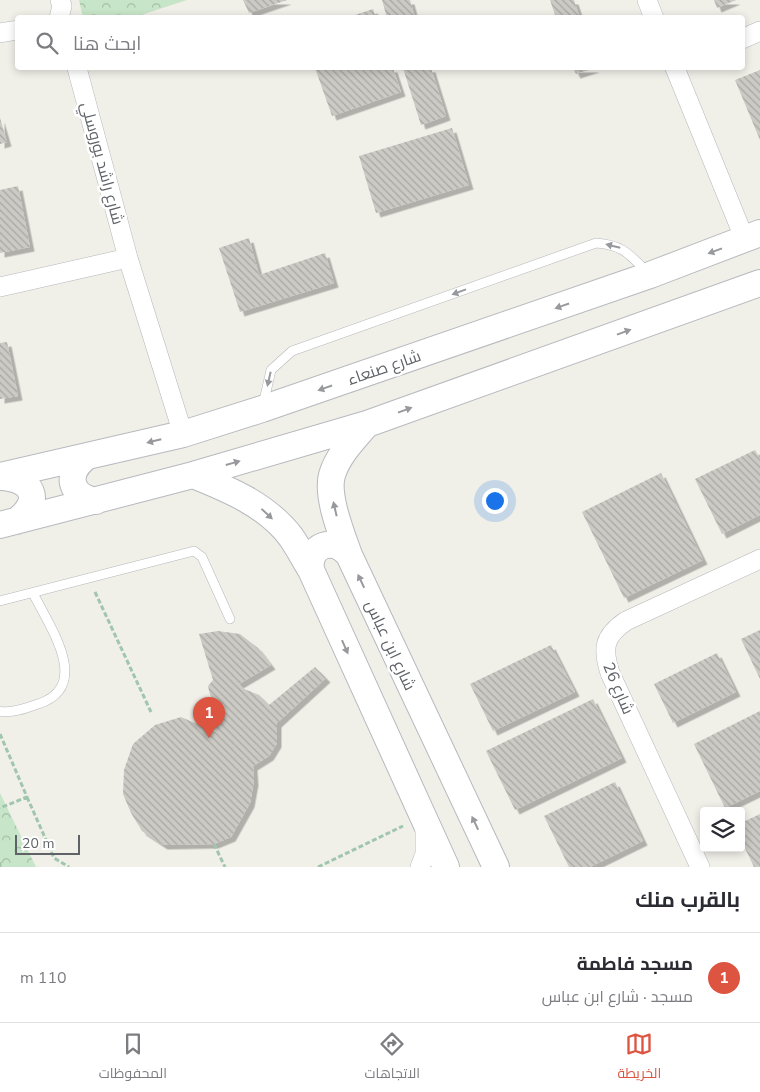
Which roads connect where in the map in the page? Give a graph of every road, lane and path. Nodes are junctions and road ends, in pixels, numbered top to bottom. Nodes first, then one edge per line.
1 (60, 0) edge
2 (647, 0) edge
3 (60, 15) edge
4 (653, 15) edge
5 (15, 30) edge
6 (760, 31) edge
7 (0, 33) edge
8 (745, 38) edge
9 (78, 70) edge
10 (677, 70) edge
11 (752, 237) edge
12 (128, 258) junction
13 (650, 275) junction
14 (760, 283) edge
15 (0, 287) edge
16 (262, 410) junction
17 (367, 424) junction
18 (183, 434) junction
19 (86, 457) junction
20 (193, 475) junction
21 (0, 477) edge
22 (96, 501) junction
23 (8, 523) edge
24 (349, 555) junction
25 (760, 560) edge
26 (311, 570) junction
27 (88, 578) junction
28 (32, 593) junction
29 (0, 601) edge
30 (230, 620) dead end
31 (0, 711) edge
32 (151, 712) dead end
33 (0, 734) edge
34 (27, 797) junction
35 (0, 808) edge
36 (422, 816) junction
37 (214, 844) dead end
38 (0, 862) edge
39 (0, 867) edge
40 (69, 867) edge
41 (225, 867) edge
42 (318, 867) edge
43 (420, 867) edge
44 (446, 867) edge
45 (496, 867) edge
46 (700, 867) edge

1 - 3 street
2 - 4 street
5 - 7 street
6 - 8 street
9 - 12 street, شارع راشد بوروسلي
10 - 11 street
11 -> 13 main road, شارع صنعاء
12 - 15 street
12 - 18 street, شارع راشد بوروسلي
13 -> 16 main road, شارع صنعاء
13 -> 16 lane
17 -> 14 main road
16 - 18 main road, شارع صنعاء
20 -> 17 main road
24 -> 17 main road, شارع ابن عباس
18 -> 19 main road, شارع صنعاء
19 - 21 main road, شارع صنعاء
19 - 22 main road
20 - 22 main road
20 -> 26 main road
21 - 23 main road
22 - 23 main road
24 - 26 main road
45 -> 24 main road, شارع ابن عباس
25 - 46 street, شارع 26
26 -> 36 main road
27 - 28 lane
27 - 30 lane
27 - 32 path
28 - 29 lane
28 - 31 lane
33 - 34 path
34 - 35 path
34 - 40 path
36 - 42 path
36 - 43 street
36 - 44 main road
37 - 41 path
38 - 39 path

